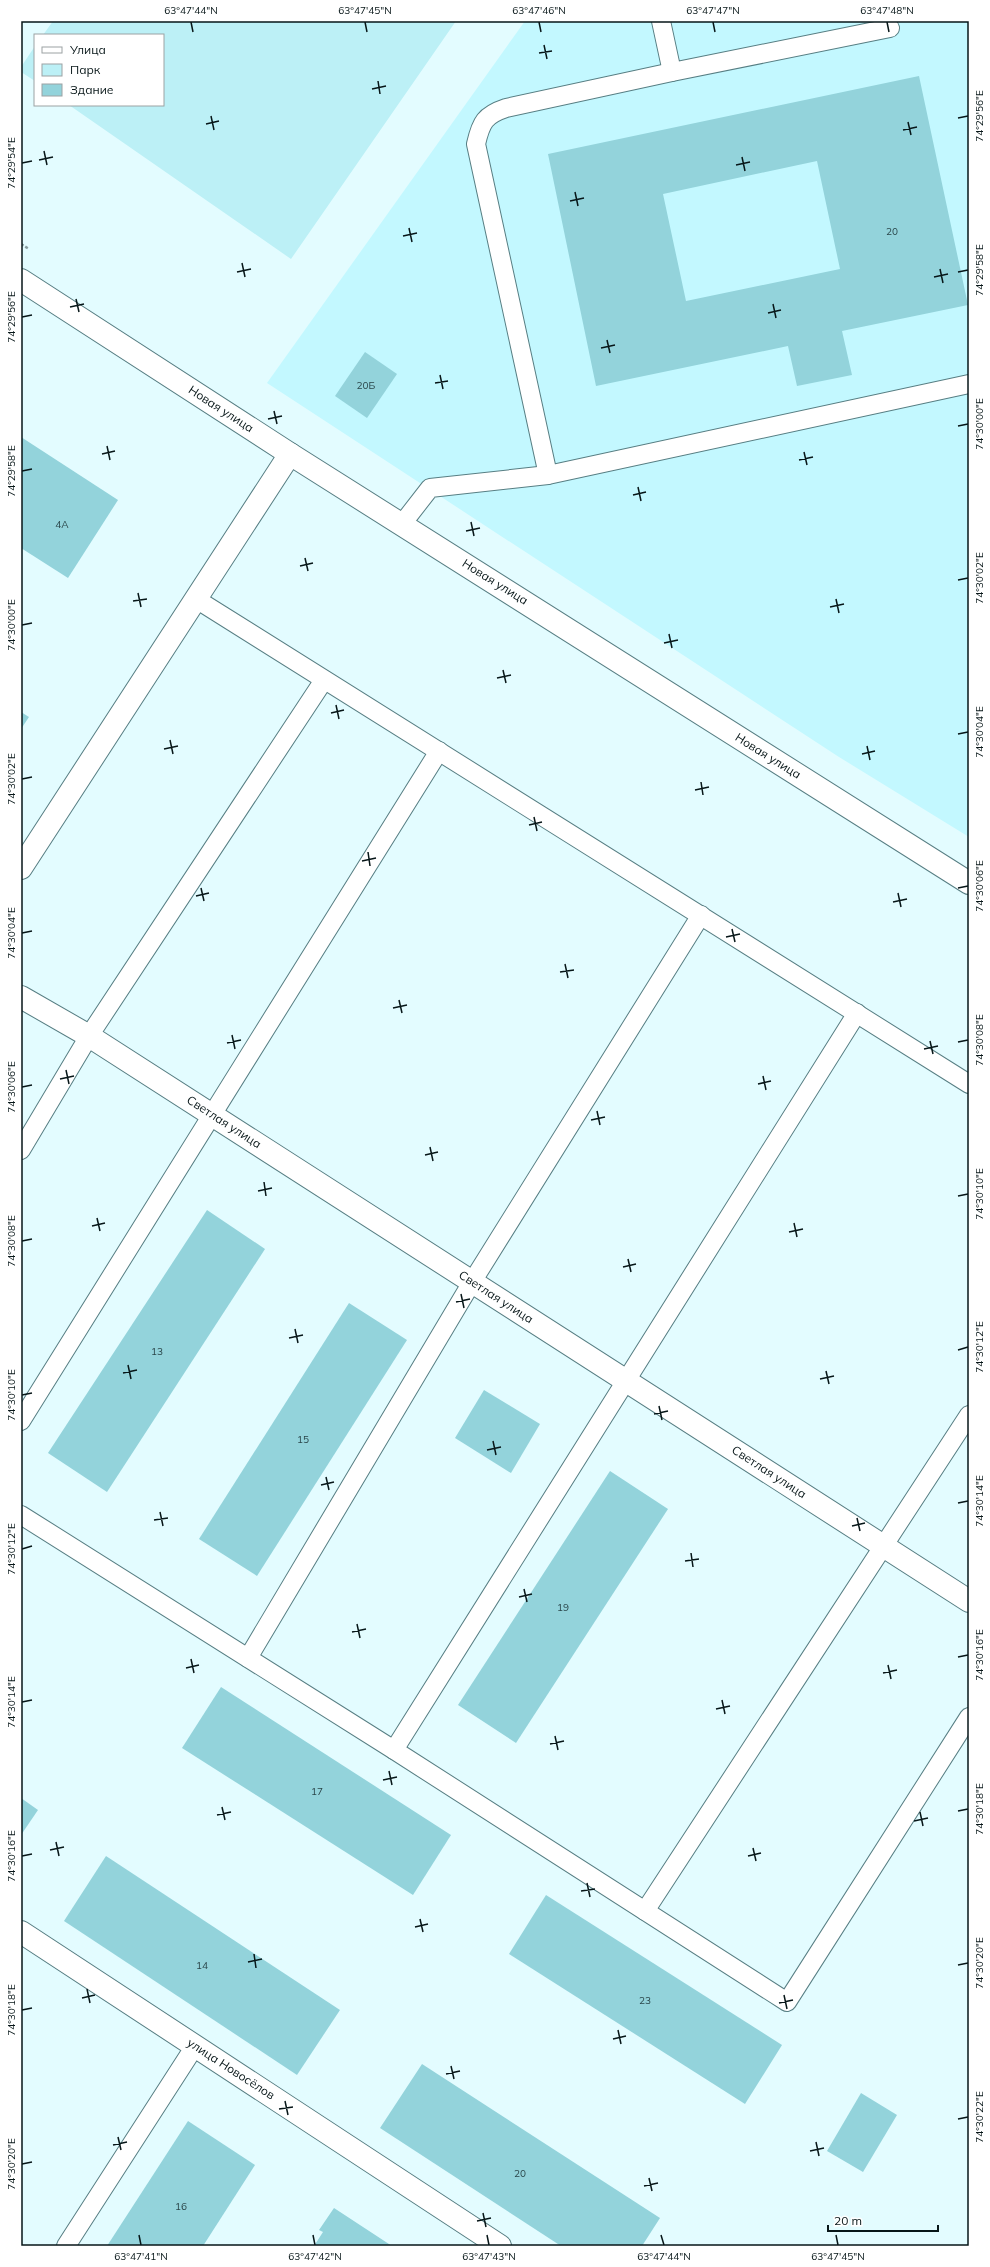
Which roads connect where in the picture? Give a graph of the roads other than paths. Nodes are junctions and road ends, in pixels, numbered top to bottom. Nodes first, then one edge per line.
1 (661, 21) edge
2 (890, 28) dead end
3 (672, 72) junction
4 (21, 280) edge
5 (969, 384) edge
6 (290, 454) junction
7 (548, 476) junction
8 (402, 524) junction
9 (196, 599) junction
10 (324, 680) junction
11 (439, 751) junction
12 (21, 868) edge
13 (969, 883) edge
14 (701, 915) junction
15 (21, 997) edge
16 (857, 1013) junction
17 (89, 1036) junction
18 (969, 1084) edge
19 (212, 1114) junction
20 (21, 1150) edge
21 (472, 1282) junction
22 (626, 1380) junction
23 (969, 1415) edge
24 (21, 1421) edge
25 (21, 1515) edge
26 (884, 1546) junction
27 (969, 1601) edge
28 (248, 1658) junction
29 (969, 1717) edge
30 (394, 1750) junction
31 (646, 1911) junction
32 (21, 1932) edge
33 (195, 2046) junction
34 (66, 2246) edge
35 (500, 2246) edge

1 - 3 lane
2 - 3 lane
3 - 7 lane
4 - 6 street, Новая улица
5 - 7 lane
6 - 8 street, Новая улица
6 - 9 street
7 - 8 lane
8 - 13 street, Новая улица
9 - 10 lane
9 - 12 street
10 - 11 lane
10 - 17 lane
11 - 14 lane
11 - 19 lane
14 - 16 lane
14 - 21 lane
15 - 17 street, Светлая улица
16 - 18 lane
16 - 22 lane
17 - 19 street, Светлая улица
17 - 20 lane
19 - 21 street, Светлая улица
19 - 24 lane
21 - 22 street, Светлая улица
21 - 28 lane
22 - 26 street, Светлая улица
22 - 30 lane
23 - 26 lane
25 - 28 lane
26 - 27 street, Светлая улица
26 - 31 lane
28 - 30 lane
29 - 31 lane
30 - 31 lane
32 - 33 street, улица Новосёлов
33 - 34 lane
33 - 35 street, улица Новосёлов

